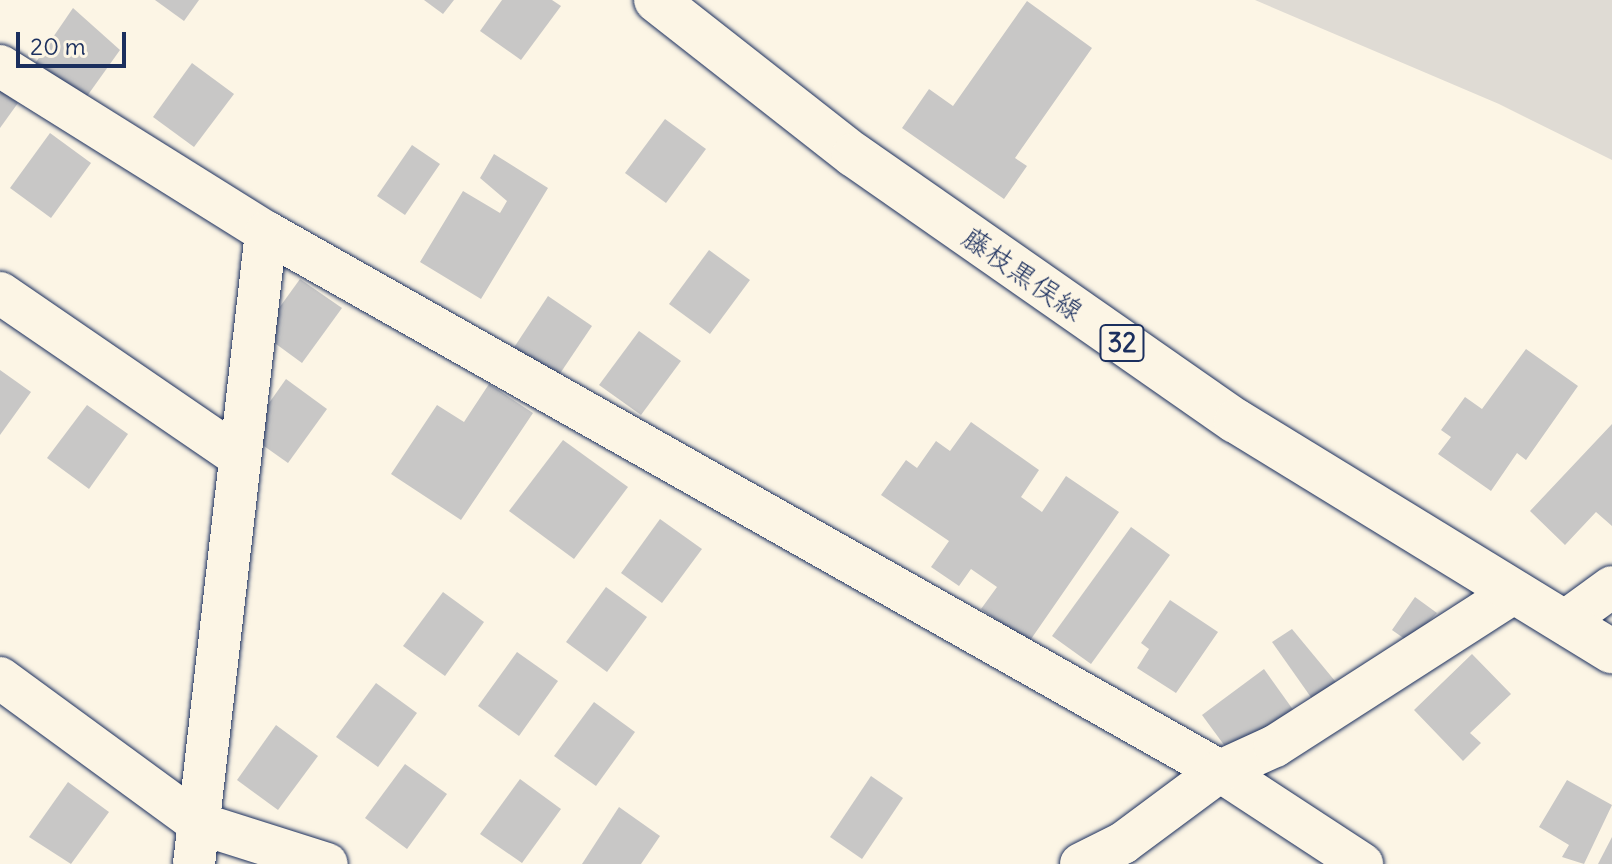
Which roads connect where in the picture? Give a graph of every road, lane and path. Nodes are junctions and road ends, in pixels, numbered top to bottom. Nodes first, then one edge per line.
1 (656, 0) edge
2 (0, 66) edge
3 (266, 232) junction
4 (0, 293) edge
5 (237, 455) junction
6 (1612, 587) edge
7 (1515, 592) junction
8 (1564, 622) junction
9 (1612, 651) edge
10 (0, 678) edge
11 (1220, 771) junction
12 (198, 823) junction
13 (194, 864) edge
14 (327, 864) edge
15 (1081, 864) edge
16 (1362, 864) edge

1 - 7 main road, 藤枝黒俣線 / 32
2 - 3 street
3 - 5 street
3 - 11 street
4 - 5 street
5 - 12 street
6 - 8 street
7 - 8 main road, 藤枝黒俣線 / 32
7 - 11 street
8 - 9 main road, 藤枝黒俣線 / 32
10 - 12 street
11 - 15 street
11 - 16 street
12 - 13 street
12 - 14 street

